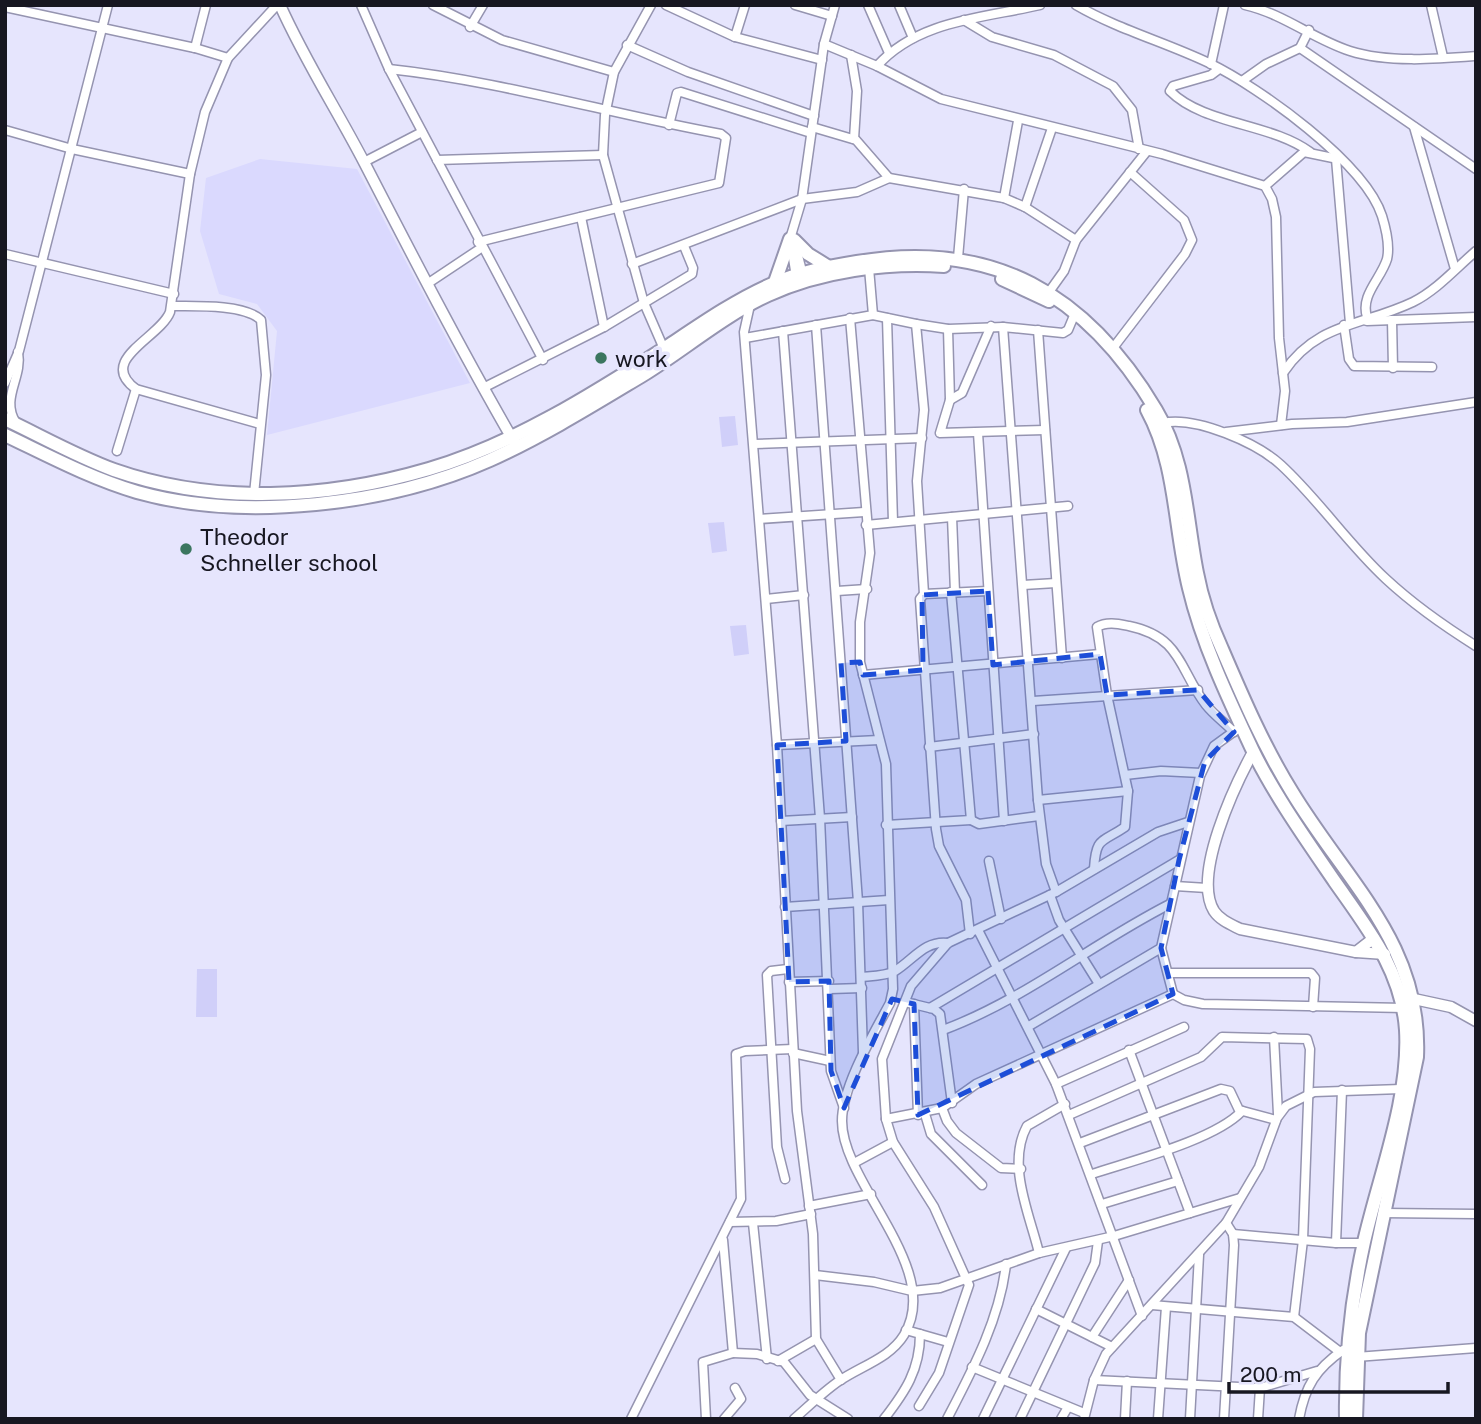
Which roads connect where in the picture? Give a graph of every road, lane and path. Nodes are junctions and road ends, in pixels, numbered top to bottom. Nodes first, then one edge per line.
1 (108, 5) edge
2 (206, 5) edge
3 (278, 5) edge
4 (361, 5) edge
5 (432, 5) edge
6 (483, 5) edge
7 (651, 5) edge
8 (666, 5) edge
9 (745, 5) edge
10 (795, 5) edge
11 (835, 5) edge
12 (868, 5) edge
13 (899, 5) edge
14 (1040, 5) edge
15 (1076, 5) edge
16 (1224, 5) edge
17 (1245, 5) edge
18 (1431, 5) edge
19 (5, 7) edge
20 (20, 8) edge
21 (832, 16) junction
22 (964, 20) junction
23 (102, 27) junction
24 (470, 27) junction
25 (1309, 30) junction
26 (735, 37) junction
27 (913, 38) junction
28 (824, 44) junction
29 (627, 45) junction
30 (195, 48) junction
31 (1300, 48) junction
32 (889, 53) junction
33 (851, 55) junction
34 (1476, 56) edge
35 (1443, 57) junction
36 (228, 58) junction
37 (822, 60) junction
38 (877, 66) junction
39 (1215, 66) junction
40 (389, 69) junction
41 (614, 72) junction
42 (1242, 81) junction
43 (606, 109) junction
44 (814, 116) junction
45 (1018, 121) junction
46 (669, 125) junction
47 (1414, 127) junction
48 (1052, 128) junction
49 (5, 130) edge
50 (812, 130) junction
51 (422, 132) junction
52 (853, 139) junction
53 (72, 149) junction
54 (1143, 150) junction
55 (1310, 152) junction
56 (603, 155) junction
57 (1339, 159) junction
58 (437, 160) junction
59 (364, 162) junction
60 (1476, 169) edge
61 (1130, 172) junction
62 (190, 174) junction
63 (889, 178) junction
64 (1265, 186) junction
65 (964, 189) junction
66 (1004, 198) junction
67 (802, 199) junction
68 (1025, 207) junction
69 (616, 208) junction
70 (581, 217) junction
71 (792, 238) junction
72 (1076, 240) junction
73 (480, 245) junction
74 (684, 246) junction
75 (1476, 251) edge
76 (5, 254) edge
77 (958, 258) junction
78 (42, 264) junction
79 (632, 264) junction
80 (829, 267) junction
81 (869, 268) junction
82 (1455, 269) junction
83 (801, 279) junction
84 (775, 282) junction
85 (427, 285) junction
86 (1049, 292) junction
87 (174, 294) junction
88 (643, 303) junction
89 (750, 305) junction
90 (172, 306) junction
91 (732, 315) junction
92 (873, 315) junction
93 (1367, 317) junction
94 (1476, 317) edge
95 (850, 318) junction
96 (887, 318) junction
97 (1073, 318) junction
98 (1392, 320) junction
99 (1351, 323) junction
100 (916, 324) junction
101 (816, 325) junction
102 (991, 326) junction
103 (604, 327) junction
104 (1003, 327) junction
105 (948, 329) junction
106 (1038, 330) junction
107 (783, 331) junction
108 (745, 335) junction
109 (1113, 348) junction
110 (664, 349) junction
111 (18, 352) junction
112 (543, 359) junction
113 (1432, 367) dead end
114 (1393, 368) junction
115 (1283, 373) junction
116 (5, 383) edge
117 (483, 388) junction
118 (136, 389) junction
119 (950, 400) junction
120 (1476, 402) edge
121 (5, 419) edge
122 (1163, 423) junction
123 (260, 424) junction
124 (1281, 425) junction
125 (20, 426) junction
126 (1045, 430) junction
127 (1011, 431) junction
128 (1223, 432) junction
129 (978, 433) junction
130 (5, 435) edge
131 (892, 438) junction
132 (922, 438) junction
133 (858, 439) junction
134 (825, 441) junction
135 (514, 442) junction
136 (792, 442) junction
137 (754, 444) junction
138 (117, 451) dead end
139 (400, 484) junction
140 (254, 494) junction
141 (1068, 506) dead end
142 (1050, 507) junction
143 (1182, 507) junction
144 (1017, 510) junction
145 (864, 512) junction
146 (984, 513) junction
147 (832, 516) junction
148 (952, 517) junction
149 (798, 518) junction
150 (760, 519) junction
151 (919, 520) junction
152 (893, 522) junction
153 (866, 524) junction
154 (1056, 583) junction
155 (1023, 585) junction
156 (867, 589) junction
157 (836, 591) junction
158 (988, 591) junction
159 (953, 592) junction
160 (924, 594) junction
161 (804, 595) junction
162 (766, 599) junction
163 (1476, 646) edge
164 (1100, 654) junction
165 (1062, 658) junction
166 (860, 662) junction
167 (1030, 662) junction
168 (841, 663) junction
169 (993, 665) junction
170 (958, 668) junction
171 (923, 670) junction
172 (863, 675) junction
173 (1198, 690) junction
174 (1107, 695) junction
175 (1033, 701) junction
176 (1238, 729) junction
177 (1034, 734) junction
178 (999, 739) junction
179 (879, 740) junction
180 (846, 741) junction
181 (815, 742) junction
182 (965, 743) junction
183 (777, 745) junction
184 (929, 747) junction
185 (1253, 752) junction
186 (1201, 774) junction
187 (1125, 775) junction
188 (1128, 790) junction
189 (1038, 800) junction
190 (1040, 816) junction
191 (852, 817) junction
192 (820, 818) junction
193 (971, 820) junction
194 (781, 821) junction
195 (935, 821) junction
196 (1004, 821) junction
197 (1188, 822) junction
198 (886, 825) junction
199 (1318, 845) junction
200 (1179, 860) junction
201 (989, 861) dead end
202 (1094, 869) junction
203 (1175, 886) junction
204 (1207, 888) junction
205 (1053, 893) junction
206 (889, 900) junction
207 (858, 902) junction
208 (1170, 904) junction
209 (824, 905) junction
210 (785, 906) junction
211 (1001, 919) junction
212 (1063, 927) junction
213 (974, 932) junction
214 (1374, 938) junction
215 (948, 943) junction
216 (1161, 948) junction
217 (1356, 952) junction
218 (1081, 954) junction
219 (1385, 954) junction
220 (997, 966) junction
221 (788, 969) junction
222 (892, 973) junction
223 (1168, 974) junction
224 (861, 977) junction
225 (789, 982) junction
226 (1099, 984) junction
227 (829, 985) junction
228 (862, 988) junction
229 (1173, 994) junction
230 (1013, 996) junction
231 (910, 1003) junction
232 (1409, 1003) junction
233 (1313, 1007) junction
234 (930, 1008) junction
235 (1476, 1021) edge
236 (1029, 1026) junction
237 (1184, 1027) dead end
238 (943, 1030) junction
239 (1274, 1037) junction
240 (772, 1050) junction
241 (1129, 1050) junction
242 (793, 1051) junction
243 (1042, 1053) junction
244 (863, 1056) junction
245 (831, 1061) junction
246 (1142, 1081) junction
247 (1056, 1084) junction
248 (1401, 1089) junction
249 (1342, 1090) junction
250 (1308, 1093) junction
251 (951, 1103) junction
252 (1065, 1104) junction
253 (844, 1108) junction
254 (942, 1108) junction
255 (1242, 1111) junction
256 (921, 1115) junction
257 (1069, 1115) junction
258 (1154, 1116) junction
259 (1277, 1118) junction
260 (886, 1119) junction
261 (893, 1142) junction
262 (1080, 1143) junction
263 (1166, 1149) junction
264 (854, 1163) junction
265 (1021, 1168) junction
266 (1092, 1174) junction
267 (785, 1178) dead end
268 (1178, 1181) junction
269 (982, 1185) dead end
270 (871, 1194) junction
271 (1240, 1198) junction
272 (1102, 1204) junction
273 (810, 1210) junction
274 (1190, 1213) junction
275 (1383, 1213) junction
276 (1476, 1214) edge
277 (730, 1222) junction
278 (753, 1223) junction
279 (1226, 1223) junction
280 (1233, 1234) junction
281 (723, 1237) junction
282 (1114, 1237) junction
283 (1303, 1240) junction
284 (1098, 1241) junction
285 (1336, 1243) junction
286 (1364, 1243) junction
287 (1066, 1248) junction
288 (1039, 1254) junction
289 (1199, 1255) junction
290 (1006, 1264) junction
291 (815, 1275) junction
292 (968, 1279) junction
293 (1129, 1280) junction
294 (912, 1291) junction
295 (1152, 1305) junction
296 (1166, 1307) junction
297 (1036, 1309) junction
298 (1197, 1309) junction
299 (1230, 1311) junction
300 (1142, 1316) junction
301 (1294, 1317) junction
302 (1065, 1323) junction
303 (906, 1330) junction
304 (920, 1334) junction
305 (1092, 1337) junction
306 (816, 1339) junction
307 (948, 1342) junction
308 (1112, 1347) junction
309 (1476, 1348) edge
310 (1343, 1350) junction
311 (733, 1353) junction
312 (1356, 1357) junction
313 (767, 1359) junction
314 (778, 1361) junction
315 (972, 1367) junction
316 (1317, 1371) junction
317 (841, 1380) junction
318 (1001, 1380) junction
319 (1094, 1380) junction
320 (1127, 1381) junction
321 (1159, 1383) junction
322 (1192, 1384) junction
323 (1226, 1385) junction
324 (735, 1388) dead end
325 (1260, 1388) junction
326 (1033, 1392) junction
327 (817, 1399) junction
328 (919, 1406) dead end
329 (1068, 1407) junction
330 (835, 1416) edge
331 (1084, 1416) edge
332 (703, 1418) edge
333 (631, 1419) edge
334 (724, 1419) edge
335 (794, 1419) edge
336 (848, 1419) edge
337 (884, 1419) edge
338 (947, 1419) edge
339 (983, 1419) edge
340 (1020, 1419) edge
341 (1061, 1419) edge
342 (1125, 1419) edge
343 (1158, 1419) edge
344 (1190, 1419) edge
345 (1224, 1419) edge
346 (1258, 1419) edge
347 (1299, 1419) edge
348 (1346, 1419) edge
349 (1356, 1419) edge

1 - 23 street
2 - 30 street
3 - 36 street
3 - 59 street
4 - 40 street
5 - 24 street
6 - 24 street
7 - 29 street
8 - 26 street
9 - 26 street
10 - 21 street
11 - 21 street
12 - 32 street
13 - 27 street
14 - 22 street
15 - 39 street
16 - 39 street
17 - 25 street
18 - 35 street
19 - 20 street
20 - 23 street
21 - 28 street
22 - 27 street
22 - 54 street
23 - 30 street
23 - 53 street
24 - 41 street
25 - 31 street
25 - 35 street
26 - 37 street
27 - 32 street
28 - 33 street
28 - 37 street
29 - 41 street
29 - 44 street
30 - 36 street
31 - 42 street
31 - 47 street
32 - 38 street
33 - 38 street
33 - 52 street
34 - 35 street
36 - 62 street
37 - 44 street
38 - 45 street
39 - 42 street
39 - 55 street
40 - 43 street
40 - 51 street
41 - 43 street
42 - 57 street
43 - 46 street
43 - 56 street
44 - 50 street
45 - 48 street
45 - 66 street
46 - 50 street
46 - 69 street
47 - 60 street
47 - 82 street
48 - 54 street
48 - 68 street
49 - 53 street
50 - 52 street
50 - 67 street
51 - 58 street
51 - 59 street
52 - 63 street
53 - 62 street
53 - 78 street
54 - 61 street
54 - 64 street
55 - 57 street
55 - 64 street
56 - 58 street
56 - 69 street
57 - 93 street
57 - 99 street
58 - 73 street
59 - 85 street
61 - 72 street
61 - 109 street
62 - 87 street
63 - 65 street
63 - 67 street
64 - 115 street
65 - 66 street
65 - 77 street
66 - 68 street
67 - 71 street
67 - 74 street
68 - 72 street
69 - 70 street
69 - 79 street
70 - 73 street
70 - 103 street
71 - 80 main road
71 - 83 street
71 - 84 main road
72 - 86 street
73 - 85 street
73 - 112 street
74 - 79 street
74 - 88 street
75 - 82 street
76 - 78 street
77 - 80 main road
77 - 86 main road
78 - 87 street
78 - 111 street
79 - 88 street
80 - 83 main road
81 - 83 main road
81 - 92 street
81 - 97 main road
82 - 93 street
83 - 84 main road
83 - 89 main road
84 - 110 main road
85 - 117 street
86 - 109 main road
87 - 90 street
88 - 103 street
88 - 110 street
89 - 91 main road
89 - 108 street
90 - 118 street
90 - 123 street
91 - 108 street
91 - 135 main road
92 - 95 street
92 - 96 street
93 - 99 street
94 - 98 street
95 - 101 street
95 - 133 street
96 - 100 street
96 - 131 street
97 - 106 street
97 - 143 main road
98 - 99 street
98 - 114 street
99 - 114 street
99 - 115 street
100 - 105 street
100 - 132 street
101 - 107 street
101 - 134 street
102 - 104 street
102 - 105 street
102 - 119 street
103 - 112 street
104 - 106 street
104 - 127 street
105 - 119 street
106 - 126 street
107 - 108 street
107 - 136 street
108 - 137 street
109 - 122 main road
110 - 135 main road
111 - 116 street
111 - 125 street
112 - 117 street
113 - 114 street
115 - 124 street
117 - 135 street
118 - 123 street
118 - 138 street
119 - 129 street
120 - 124 street
121 - 125 main road
122 - 128 street
122 - 143 main road
123 - 140 street
124 - 128 street
125 - 140 main road
126 - 127 street
126 - 142 street
127 - 129 street
127 - 144 street
128 - 163 street
129 - 146 street
130 - 139 main road
131 - 132 street
131 - 133 street
131 - 152 street
132 - 151 street
133 - 134 street
133 - 145 street
134 - 136 street
134 - 147 street
135 - 139 main road
136 - 137 street
136 - 149 street
137 - 150 street
139 - 140 main road
141 - 142 street
142 - 144 street
142 - 154 street
143 - 176 main road
143 - 199 main road
144 - 146 street
144 - 155 street
145 - 147 street
145 - 153 street
146 - 148 street
146 - 158 street
147 - 149 street
147 - 157 street
148 - 151 street
148 - 159 street
149 - 150 street
149 - 161 street
150 - 162 street
151 - 152 street
151 - 160 street
152 - 153 street
153 - 156 street
154 - 155 street
154 - 165 street
155 - 167 street
156 - 157 street
156 - 166 street
157 - 168 street
158 - 159 street
158 - 169 street
159 - 160 street
159 - 170 street
160 - 171 street
161 - 162 street
161 - 181 street
162 - 183 street
164 - 165 street
164 - 173 street
164 - 174 street
165 - 167 street
166 - 168 street
166 - 172 street
167 - 169 street
167 - 175 street
168 - 180 street
169 - 170 street
169 - 178 street
170 - 171 street
170 - 182 street
171 - 172 street
171 - 184 street
172 - 179 street
173 - 174 street
173 - 176 street
174 - 175 street
174 - 187 street
175 - 177 street
176 - 185 main road
176 - 186 street
177 - 178 street
177 - 189 street
178 - 182 street
178 - 196 street
179 - 180 street
179 - 198 street
180 - 181 street
180 - 191 street
181 - 183 street
181 - 192 street
182 - 184 street
182 - 193 street
183 - 194 street
184 - 195 street
185 - 199 main road
185 - 204 street
186 - 187 street
186 - 197 street
187 - 188 street
188 - 189 street
188 - 202 street
189 - 190 street
190 - 196 street
190 - 205 street
191 - 192 street
191 - 207 street
192 - 194 street
192 - 209 street
193 - 195 street
193 - 196 street
194 - 210 street
195 - 198 street
195 - 213 street
197 - 200 street
197 - 202 street
198 - 206 street
199 - 214 main road
199 - 232 main road
200 - 203 street
200 - 212 street
201 - 211 street
202 - 205 street
203 - 204 street
203 - 208 street
204 - 217 street
205 - 211 street
205 - 212 street
206 - 207 street
206 - 222 street
207 - 209 street
207 - 224 street
208 - 216 street
208 - 218 street
209 - 210 street
209 - 227 street
210 - 221 street
211 - 213 street
212 - 218 street
212 - 220 street
213 - 215 street
213 - 220 street
214 - 217 street
214 - 219 main road
215 - 222 street
215 - 231 street
216 - 223 street
216 - 226 street
217 - 219 street
218 - 226 street
218 - 230 street
219 - 232 main road
220 - 230 street
220 - 234 street
221 - 225 street
221 - 240 street
222 - 224 street
222 - 244 street
223 - 229 street
223 - 233 street
224 - 228 street
225 - 227 street
225 - 242 street
226 - 236 street
227 - 228 street
227 - 245 street
228 - 244 street
229 - 233 street
229 - 243 street
230 - 236 street
230 - 238 street
231 - 234 street
231 - 256 street
231 - 260 street
232 - 233 street
232 - 235 street
232 - 248 main road
232 - 275 main road
234 - 238 street
236 - 243 street
237 - 241 street
238 - 251 street
239 - 246 street
239 - 250 street
239 - 259 street
240 - 242 street
240 - 267 street
240 - 277 street
241 - 246 street
241 - 247 street
242 - 245 street
242 - 273 street
243 - 247 street
243 - 251 street
244 - 253 street
245 - 253 street
246 - 257 street
246 - 258 street
247 - 252 street
248 - 249 street
248 - 286 main road
249 - 250 street
249 - 285 street
250 - 259 street
250 - 283 street
251 - 254 street
252 - 257 street
252 - 265 street
253 - 264 street
254 - 256 street
254 - 265 street
255 - 258 street
255 - 259 street
255 - 263 street
256 - 260 street
256 - 269 street
257 - 262 street
258 - 262 street
258 - 263 street
259 - 271 street
260 - 261 street
261 - 264 street
261 - 292 street
262 - 266 street
263 - 266 street
263 - 268 street
264 - 270 street
265 - 288 street
266 - 272 street
268 - 272 street
268 - 274 street
270 - 273 street
270 - 294 street
271 - 274 street
271 - 279 street
272 - 282 street
273 - 278 street
273 - 291 street
274 - 282 street
275 - 276 street
275 - 312 main road
277 - 278 street
277 - 281 street
278 - 313 street
279 - 280 street
279 - 289 street
280 - 283 street
280 - 299 street
281 - 311 street
281 - 333 street
282 - 284 street
282 - 293 street
283 - 285 street
283 - 301 street
284 - 287 street
284 - 302 street
285 - 286 street
286 - 310 main road
287 - 288 street
287 - 297 street
288 - 290 street
289 - 295 street
289 - 298 street
290 - 292 street
290 - 315 street
291 - 294 street
291 - 306 street
292 - 294 street
292 - 307 street
293 - 300 street
293 - 305 street
294 - 303 street
295 - 296 street
295 - 300 street
296 - 298 street
296 - 321 street
297 - 302 street
297 - 318 street
298 - 299 street
298 - 322 street
299 - 301 street
299 - 323 street
300 - 308 street
301 - 310 street
302 - 305 street
302 - 326 street
303 - 304 street
303 - 317 street
304 - 307 street
304 - 337 street
305 - 308 street
306 - 314 street
306 - 317 street
307 - 328 street
308 - 319 street
309 - 312 street
310 - 316 street
310 - 348 main road
311 - 313 street
311 - 332 street
312 - 349 main road
313 - 314 street
314 - 327 street
315 - 318 street
315 - 338 street
316 - 325 street
316 - 347 street
317 - 327 street
318 - 326 street
318 - 339 street
319 - 320 street
319 - 331 street
320 - 321 street
320 - 342 street
321 - 322 street
321 - 343 street
322 - 323 street
322 - 344 street
323 - 325 street
323 - 345 street
324 - 334 street
325 - 346 street
326 - 329 street
326 - 340 street
327 - 330 street
327 - 335 street
329 - 331 street
329 - 341 street
330 - 336 street

